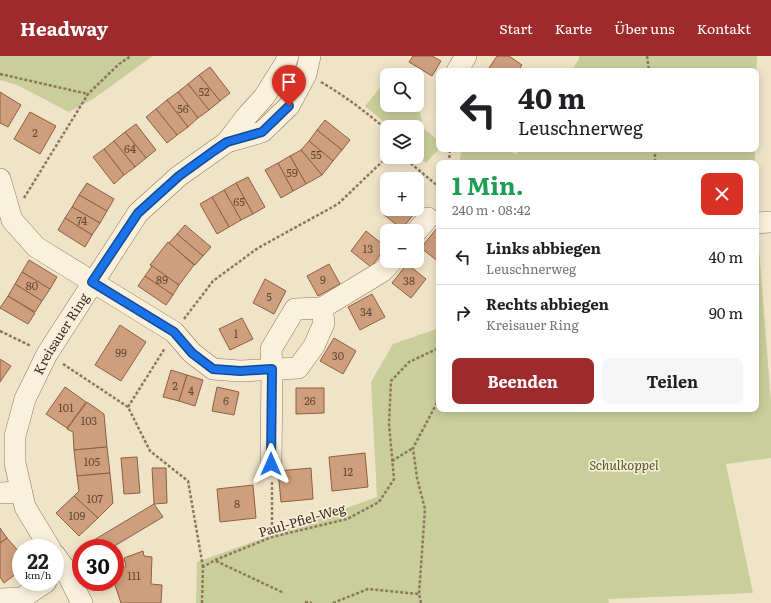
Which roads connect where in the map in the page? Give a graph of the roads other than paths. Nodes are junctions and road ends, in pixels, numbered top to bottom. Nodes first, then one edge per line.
1 (288, 56) edge
2 (466, 56) edge
3 (308, 65) edge
4 (459, 68) edge
5 (227, 142) junction
6 (0, 179) edge
7 (771, 222) edge
8 (759, 223) edge
9 (386, 268) edge
10 (92, 282) junction
11 (322, 308) junction
12 (272, 369) junction
13 (8, 438) edge
14 (271, 464) road end
15 (21, 492) junction
16 (0, 493) edge
17 (45, 539) edge
18 (64, 576) edge
19 (32, 591) edge
20 (0, 599) edge
21 (82, 603) edge

1 - 5 street, Kreisauer Ring
2 - 4 street
3 - 5 street, Kreisauer Ring
5 - 10 street, Kreisauer Ring
6 - 10 street
7 - 8 street
9 - 11 street
10 - 12 street
10 - 13 street, Kreisauer Ring
11 - 12 street
11 - 12 street
12 - 14 street
13 - 15 street, Kreisauer Ring
15 - 16 street
15 - 17 street, Kreisauer Ring
18 - 21 street
19 - 20 street

